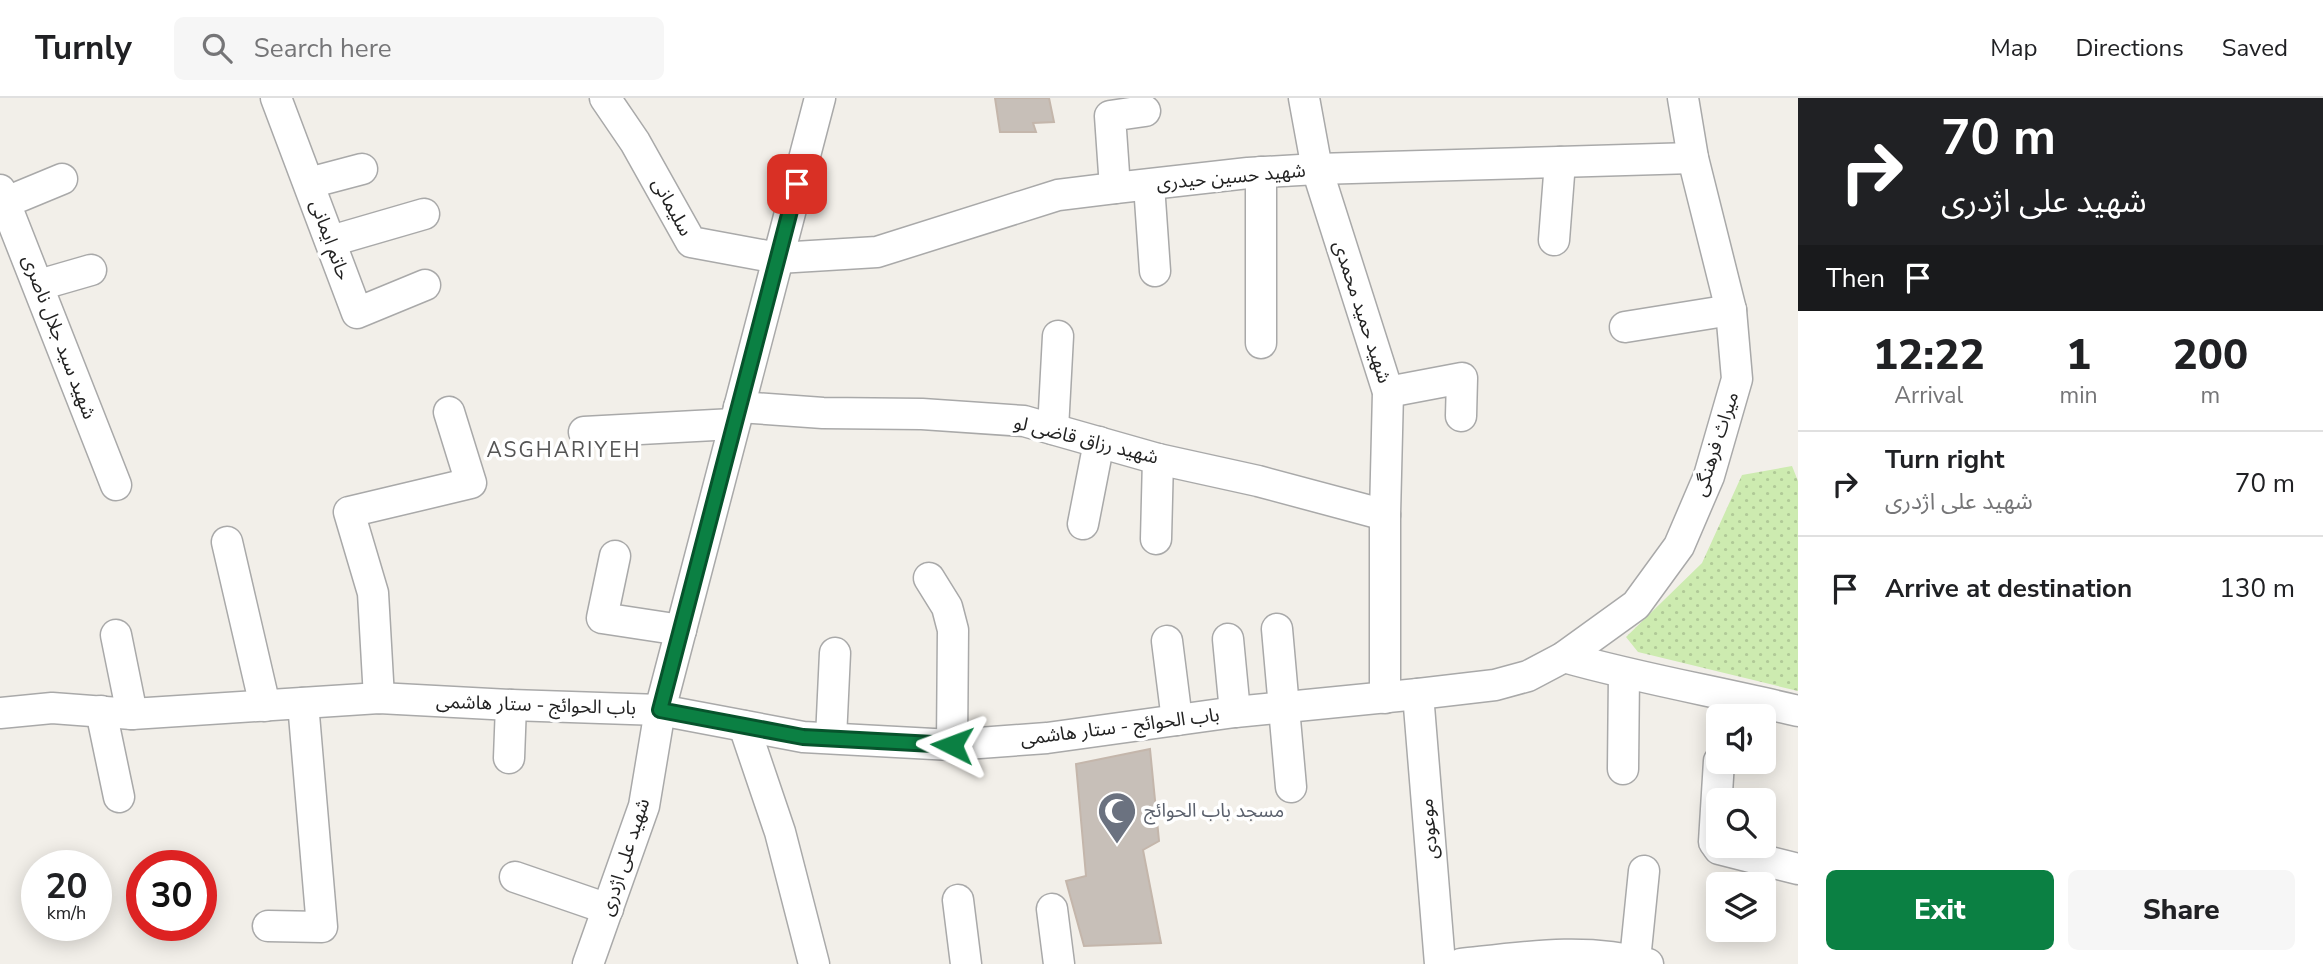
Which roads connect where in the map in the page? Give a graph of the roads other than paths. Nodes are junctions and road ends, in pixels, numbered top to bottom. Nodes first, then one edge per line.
1 (276, 98) edge
2 (605, 98) edge
3 (820, 98) edge
4 (1304, 98) edge
5 (1683, 98) edge
6 (1145, 111) dead end
7 (1693, 158) junction
8 (1560, 162) junction
9 (362, 169) dead end
10 (1317, 169) junction
11 (1261, 172) junction
12 (62, 179) dead end
13 (309, 183) junction
14 (1149, 185) junction
15 (1115, 188) junction
16 (2, 196) edge
17 (424, 214) dead end
18 (1554, 240) dead end
19 (331, 241) junction
20 (778, 258) junction
21 (91, 270) dead end
22 (1155, 271) dead end
23 (39, 285) junction
24 (425, 285) dead end
25 (1731, 310) junction
26 (1625, 327) dead end
27 (1058, 336) dead end
28 (1261, 343) dead end
29 (1388, 392) junction
30 (449, 412) dead end
31 (736, 415) junction
32 (1461, 416) dead end
33 (1053, 429) junction
34 (584, 432) dead end
35 (1099, 442) junction
36 (1158, 459) junction
37 (116, 485) dead end
38 (1385, 515) junction
39 (1083, 524) dead end
40 (1156, 539) dead end
41 (227, 542) dead end
42 (615, 556) dead end
43 (929, 578) dead end
44 (1277, 629) dead end
45 (681, 630) junction
46 (116, 635) dead end
47 (1228, 639) dead end
48 (1167, 641) dead end
49 (835, 653) dead end
50 (1564, 657) junction
51 (1624, 674) junction
52 (1418, 694) junction
53 (379, 698) junction
54 (1385, 698) junction
55 (303, 703) junction
56 (1723, 704) edge
57 (511, 705) junction
58 (265, 706) junction
59 (1286, 706) junction
60 (1776, 709) edge
61 (660, 710) junction
62 (101, 711) junction
63 (1798, 711) edge
64 (1235, 712) junction
65 (0, 713) edge
66 (132, 714) junction
67 (1177, 720) junction
68 (744, 726) junction
69 (831, 738) junction
70 (952, 745) junction
71 (509, 758) dead end
72 (1623, 769) dead end
73 (1719, 774) edge
74 (1291, 787) dead end
75 (118, 797) dead end
76 (1798, 869) edge
77 (1644, 871) dead end
78 (515, 877) dead end
79 (958, 900) dead end
80 (608, 909) junction
81 (1052, 909) dead end
82 (268, 926) dead end
83 (1641, 962) edge
84 (589, 964) edge
85 (814, 964) edge
86 (966, 964) edge
87 (1059, 964) edge
88 (1440, 964) edge
89 (1461, 964) edge

1 - 13 street, حاتم ایمانی
2 - 20 street, سلیمانی
3 - 20 street, شهید علی اژدری
4 - 10 street, شهید حمید محمدی
5 - 7 street, میراث فرهنگی
6 - 15 street
7 - 8 street, شهید حسین حیدری
7 - 25 street, میراث فرهنگی
8 - 10 street, شهید حسین حیدری
8 - 18 street
9 - 13 street
10 - 11 street, شهید حسین حیدری
10 - 29 street, شهید حمید محمدی
11 - 14 street, شهید حسین حیدری
11 - 28 street
12 - 16 street
13 - 19 street, حاتم ایمانی
14 - 15 street, شهید حسین حیدری
14 - 22 street
15 - 20 street, شهید حسین حیدری
16 - 23 street, شهید سید جلال ناصری
17 - 19 street
19 - 24 street, حاتم ایمانی
20 - 31 street, شهید علی اژدری
21 - 23 street
23 - 37 street, شهید سید جلال ناصری
25 - 26 street
25 - 50 street, میراث فرهنگی
27 - 33 street
29 - 32 street
29 - 38 street, شهید حمید محمدی
30 - 53 street
31 - 33 street, شهید رزاق قاضی لو
31 - 34 street, شهید رزاق قاضی لو
31 - 45 street, شهید علی اژدری
33 - 35 street, شهید رزاق قاضی لو
35 - 36 street, شهید رزاق قاضی لو
35 - 39 street
36 - 38 street, شهید رزاق قاضی لو
36 - 40 street
38 - 54 street, شهید حمید محمدی
41 - 58 street
42 - 45 street
43 - 70 street
44 - 59 street
45 - 61 street, شهید علی اژدری
46 - 66 street
47 - 64 street
48 - 67 street
49 - 69 street
50 - 51 street
50 - 52 street, باب الحوائج - ستار هاشمی
51 - 56 street
51 - 72 street
52 - 54 street, باب الحوائج - ستار هاشمی
52 - 88 street, موعودی
53 - 55 street, باب الحوائج - ستار هاشمی
53 - 57 street, باب الحوائج - ستار هاشمی
54 - 59 street, باب الحوائج - ستار هاشمی
55 - 58 street, باب الحوائج - ستار هاشمی
55 - 82 street
57 - 61 street, باب الحوائج - ستار هاشمی
57 - 71 street
58 - 66 street, باب الحوائج - ستار هاشمی
59 - 64 street, باب الحوائج - ستار هاشمی
59 - 74 street
60 - 63 street
61 - 68 street, باب الحوائج - ستار هاشمی
61 - 80 street, شهید علی اژدری
62 - 65 street, باب الحوائج - ستار هاشمی
62 - 66 street, باب الحوائج - ستار هاشمی
62 - 75 street
64 - 67 street, باب الحوائج - ستار هاشمی
67 - 70 street, باب الحوائج - ستار هاشمی
68 - 69 street, باب الحوائج - ستار هاشمی
68 - 85 street
69 - 70 street, باب الحوائج - ستار هاشمی
73 - 76 street
77 - 83 street
78 - 80 street
79 - 86 street
80 - 84 street, شهید علی اژدری
81 - 87 street
83 - 89 street

